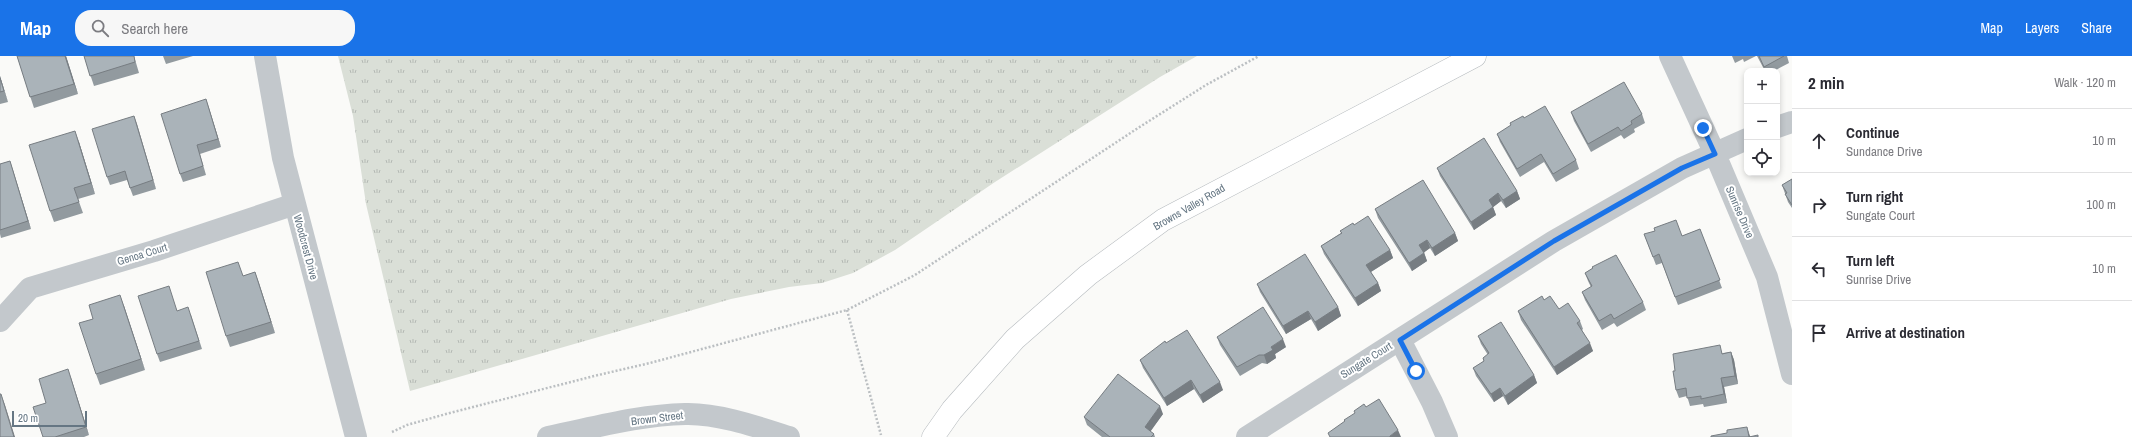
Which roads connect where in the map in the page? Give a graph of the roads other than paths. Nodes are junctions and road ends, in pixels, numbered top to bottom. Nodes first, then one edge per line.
1 (265, 56) edge
2 (1475, 56) edge
3 (1670, 56) edge
4 (1792, 122) edge
5 (1780, 126) edge
6 (1745, 140) edge
7 (1715, 154) junction
8 (295, 204) junction
9 (0, 321) edge
10 (1400, 340) junction
11 (1792, 374) edge
12 (356, 437) edge
13 (548, 437) edge
14 (789, 437) edge
15 (933, 437) edge
16 (1247, 437) edge
17 (1447, 437) edge

1 - 8 street, Woodcrest Drive
2 - 15 main road, Browns Valley Road
3 - 7 street, Sunrise Drive
4 - 5 street
6 - 7 street, Sungate Court
7 - 10 street, Sungate Court
7 - 11 street, Sunrise Drive
8 - 9 street, Genoa Court
8 - 12 street, Woodcrest Drive
10 - 16 street, Sungate Court
10 - 17 street
13 - 14 street, Brown Street

